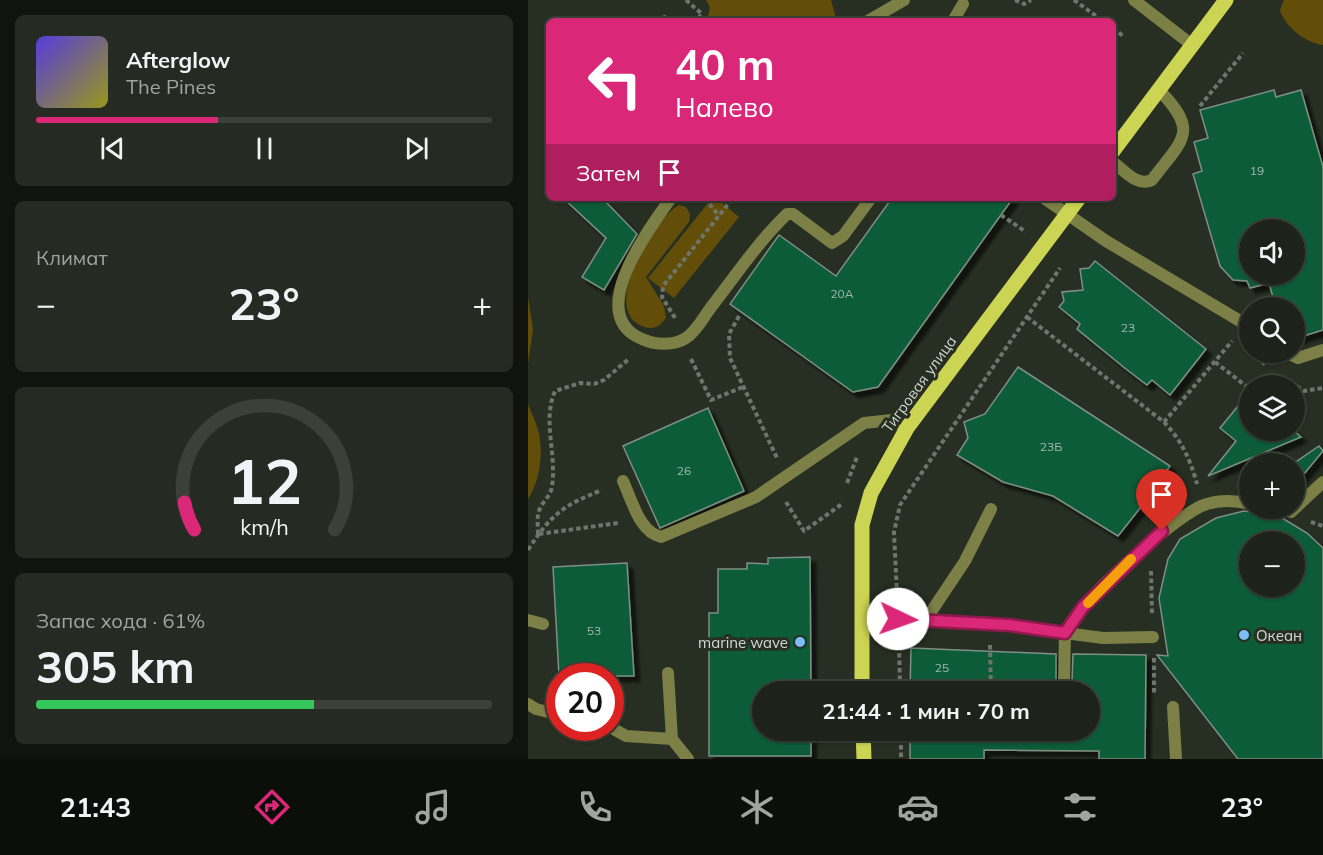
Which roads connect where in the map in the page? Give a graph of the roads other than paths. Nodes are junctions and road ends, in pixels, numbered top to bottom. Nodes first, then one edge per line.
1 (904, 0) edge
2 (1134, 0) edge
3 (1226, 0) edge
4 (963, 4) dead end
5 (873, 18) edge
6 (955, 18) edge
7 (1192, 45) junction
8 (1159, 90) junction
9 (1116, 147) edge
10 (1116, 164) edge
11 (669, 201) edge
12 (869, 201) edge
13 (1048, 201) edge
14 (1077, 201) edge
15 (1067, 214) junction
16 (1239, 320) edge
17 (1323, 351) edge
18 (1305, 356) edge
19 (907, 428) junction
20 (623, 481) road end
21 (1323, 482) edge
22 (1305, 499) edge
23 (1239, 502) edge
24 (992, 509) dead end
25 (861, 615) junction
26 (528, 620) edge
27 (925, 621) junction
28 (543, 624) dead end
29 (1065, 633) junction
30 (1153, 637) dead end
31 (668, 673) dead end
32 (862, 681) edge
33 (1064, 681) dead end
34 (528, 704) edge
35 (1173, 707) dead end
36 (546, 711) edge
37 (624, 735) edge
38 (672, 739) junction
39 (863, 741) edge
40 (688, 759) edge
41 (864, 759) edge
42 (1176, 759) edge

1 - 5 lane
2 - 7 lane
3 - 7 main road
4 - 6 lane
7 - 8 main road
8 - 9 main road
8 - 10 lane
11 - 12 lane
13 - 15 lane
14 - 15 main road, Тигровая улица
15 - 16 lane
15 - 19 main road, Тигровая улица
17 - 18 lane
19 - 20 lane
19 - 25 main road, Тигровая улица
21 - 22 lane
23 - 29 lane
24 - 27 lane
25 - 27 lane
25 - 32 main road, Тигровая улица
26 - 28 lane
27 - 29 lane
29 - 30 lane
29 - 33 lane
31 - 38 lane
34 - 36 lane
35 - 42 lane
37 - 38 lane
38 - 40 lane
39 - 41 main road

